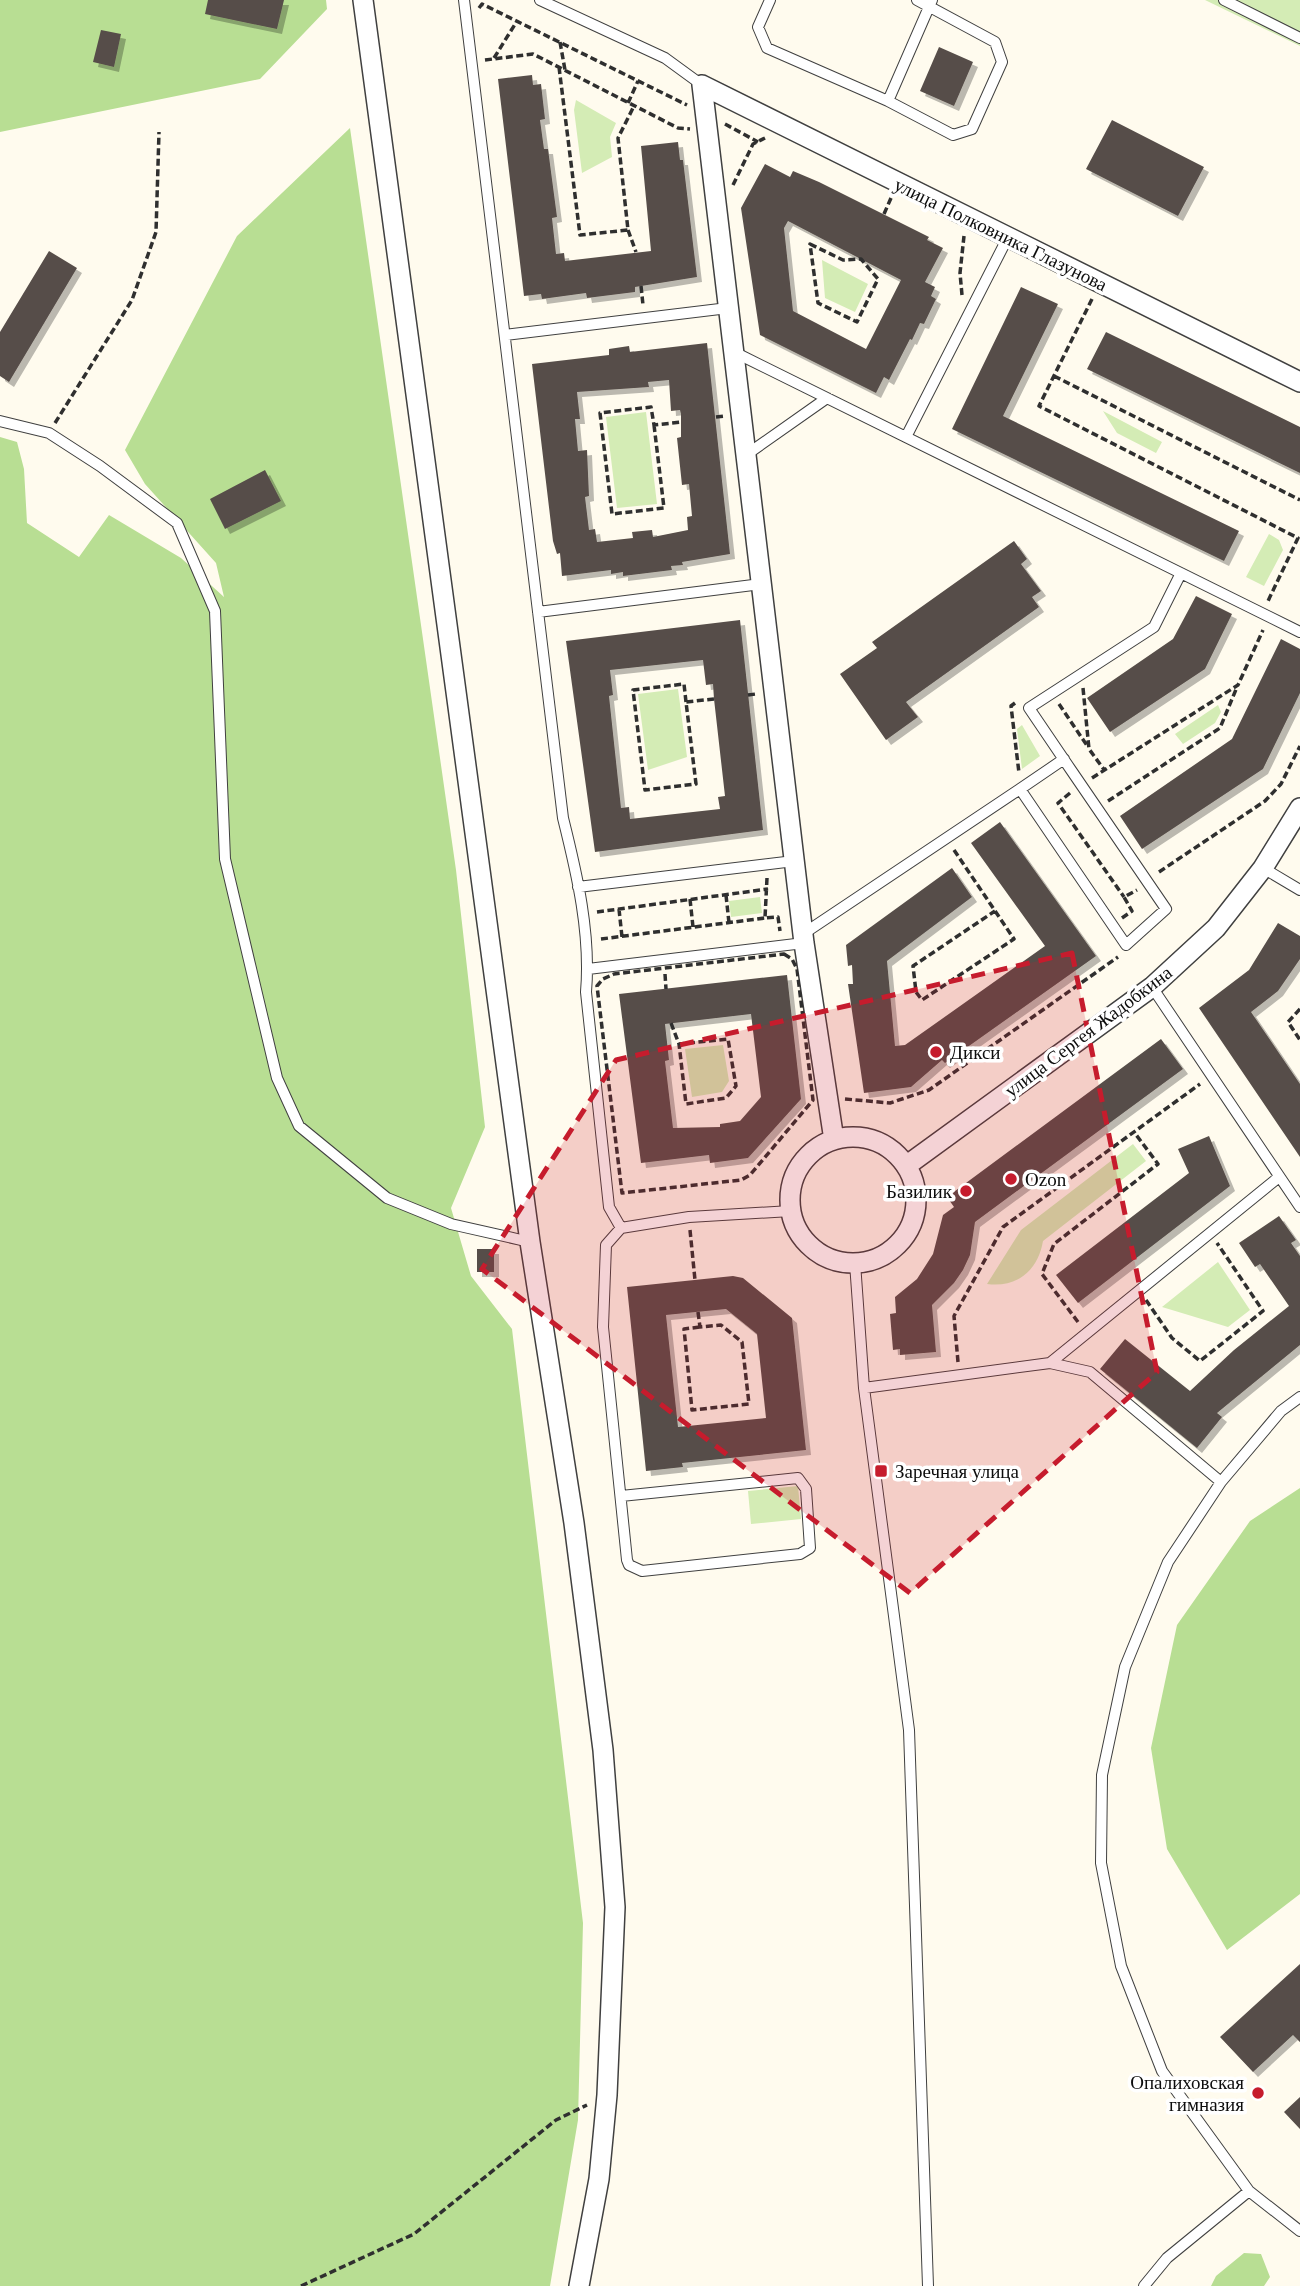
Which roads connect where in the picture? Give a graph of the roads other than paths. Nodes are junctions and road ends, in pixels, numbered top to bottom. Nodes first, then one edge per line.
1 (363, 0) edge
2 (464, 0) edge
3 (540, 0) edge
4 (770, 0) edge
5 (918, 0) edge
6 (1224, 0) edge
7 (931, 3) edge
8 (1300, 38) edge
9 (702, 85) junction
10 (888, 101) junction
11 (1008, 237) junction
12 (729, 308) junction
13 (505, 335) junction
14 (734, 352) junction
15 (1300, 382) edge
16 (827, 398) junction
17 (0, 421) edge
18 (906, 437) junction
19 (746, 456) junction
20 (1181, 573) junction
21 (761, 584) junction
22 (538, 612) junction
23 (1300, 632) edge
24 (1064, 759) junction
25 (1020, 789) junction
26 (1300, 808) edge
27 (794, 861) junction
28 (1263, 868) junction
29 (579, 887) junction
30 (1300, 890) edge
31 (803, 938) junction
32 (588, 969) junction
33 (1152, 987) junction
34 (834, 1140) junction
35 (906, 1166) junction
36 (1279, 1177) junction
37 (1300, 1207) edge
38 (791, 1211) junction
39 (621, 1228) junction
40 (530, 1242) junction
41 (855, 1263) junction
42 (1050, 1363) junction
43 (864, 1388) junction
44 (1300, 1398) edge
45 (1222, 1482) junction
46 (621, 1496) junction
47 (1249, 2191) junction
48 (1300, 2231) edge
49 (579, 2286) edge
50 (928, 2286) edge
51 (1144, 2286) edge

1 - 40 street
2 - 13 lane
3 - 9 lane
4 - 10 lane
5 - 7 lane
6 - 8 lane
7 - 10 lane
7 - 10 lane
9 - 11 street, улица Полковника Глазунова
9 - 12 street
11 - 15 street, улица Полковника Глазунова
11 - 18 lane
12 - 13 lane
12 - 14 street
13 - 22 lane
14 - 16 lane
14 - 19 street
16 - 18 lane
16 - 19 lane
17 - 40 lane
18 - 20 lane
19 - 21 street
20 - 23 lane
20 - 24 lane
21 - 22 lane
21 - 27 street
22 - 29 lane
24 - 25 lane
24 - 25 lane
25 - 31 lane
26 - 28 street, улица Сергея Жадобкина
27 - 29 lane
27 - 31 street
28 - 30 lane
28 - 33 street, улица Сергея Жадобкина
29 - 32 lane
31 - 32 lane
31 - 34 street
32 - 39 lane
33 - 35 street, улица Сергея Жадобкина
33 - 36 lane
34 - 35 street
34 - 38 street
35 - 41 street
36 - 37 lane
36 - 42 lane
38 - 39 lane
38 - 41 street
39 - 46 lane
40 - 49 street
41 - 43 lane
42 - 43 lane
42 - 45 lane
43 - 50 lane
44 - 45 lane
45 - 47 lane
46 - 46 lane
47 - 48 lane
47 - 51 lane

